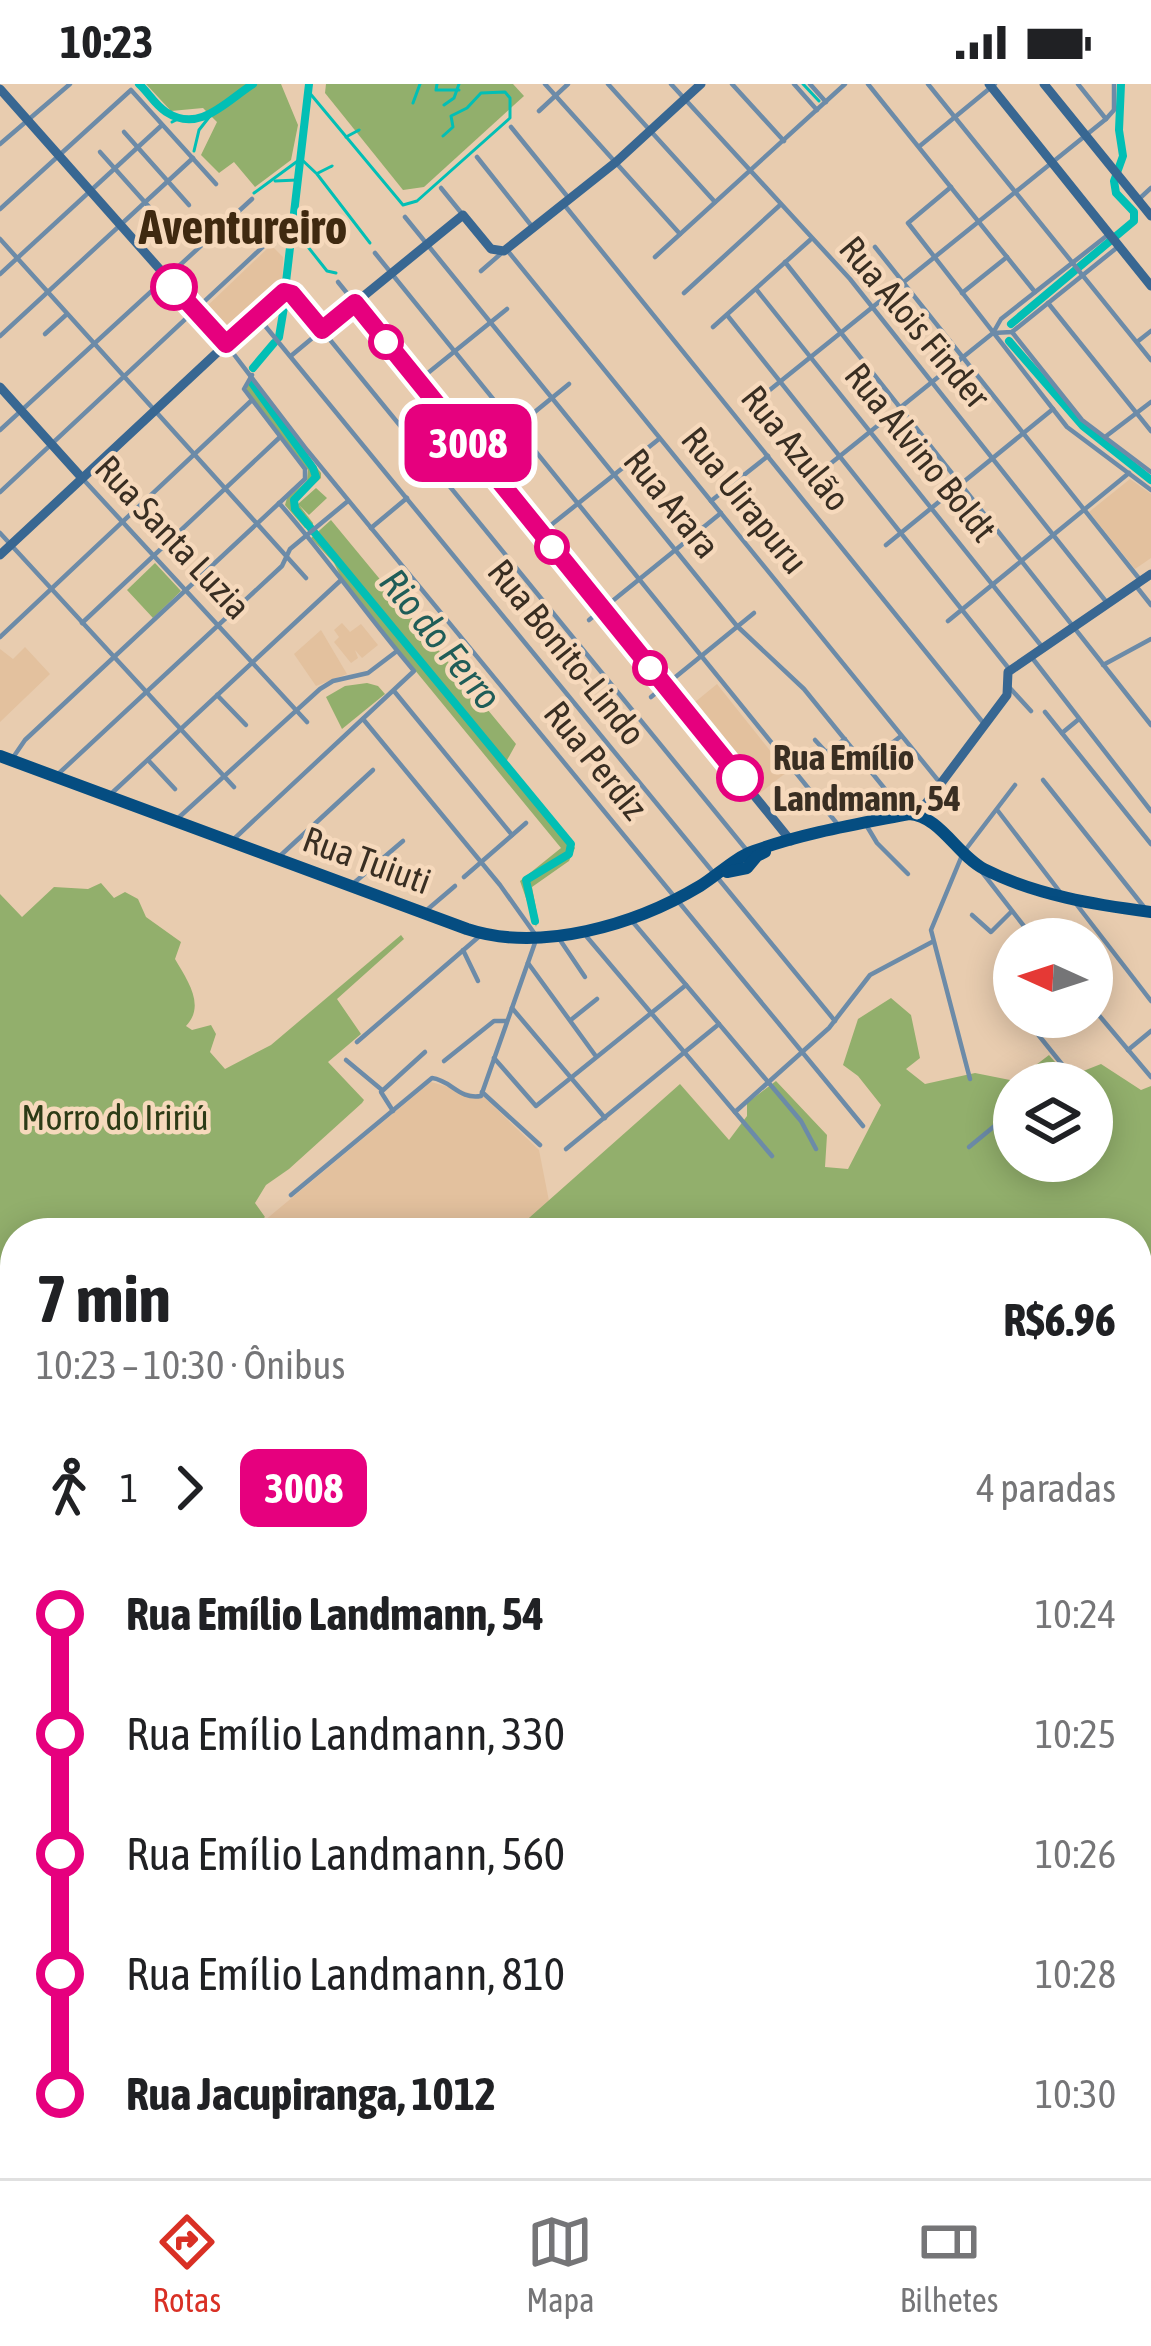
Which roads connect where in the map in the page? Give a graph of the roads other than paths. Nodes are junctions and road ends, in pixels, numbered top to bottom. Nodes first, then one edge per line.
1 (70, 84) edge
2 (545, 84) edge
3 (568, 84) edge
4 (608, 84) edge
5 (670, 84) edge
6 (701, 84) edge
7 (732, 84) edge
8 (794, 84) edge
9 (810, 84) edge
10 (845, 84) edge
11 (868, 84) edge
12 (928, 84) edge
13 (1044, 84) edge
14 (1078, 84) edge
15 (1114, 84) edge
16 (992, 85) edge
17 (0, 89) edge
18 (556, 95) junction
19 (684, 99) junction
20 (826, 102) junction
21 (817, 110) junction
22 (539, 111) dead end
23 (955, 117) junction
24 (1106, 119) junction
25 (27, 121) junction
26 (163, 124) junction
27 (511, 127) dead end
28 (651, 130) junction
29 (124, 132) dead end
30 (1086, 135) junction
31 (784, 140) junction
32 (0, 144) edge
33 (138, 147) junction
34 (919, 147) junction
35 (100, 152) dead end
36 (58, 156) junction
37 (477, 157) dead end
38 (193, 158) junction
39 (616, 161) junction
40 (1052, 162) junction
41 (115, 168) junction
42 (749, 172) junction
43 (168, 181) junction
44 (216, 184) dead end
45 (951, 187) junction
46 (441, 188) dead end
47 (1151, 188) edge
48 (89, 192) junction
49 (1015, 192) junction
50 (252, 199) dead end
51 (1138, 200) junction
52 (145, 202) junction
53 (715, 202) junction
54 (568, 203) junction
55 (189, 205) dead end
56 (779, 206) junction
57 (0, 209) edge
58 (463, 215) junction
59 (1151, 216) edge
60 (404, 217) dead end
61 (159, 218) dead end
62 (979, 222) junction
63 (119, 227) junction
64 (283, 228) dead end
65 (534, 229) junction
66 (680, 234) junction
67 (0, 238) edge
68 (810, 240) junction
69 (1114, 240) junction
70 (427, 244) junction
71 (875, 247) dead end
72 (506, 250) junction
73 (375, 253) dead end
74 (655, 257) dead end
75 (934, 257) junction
76 (1007, 257) junction
77 (17, 258) junction
78 (785, 262) junction
79 (1078, 268) junction
80 (481, 271) dead end
81 (392, 273) junction
82 (0, 274) edge
83 (165, 278) junction
84 (338, 282) dead end
85 (903, 283) junction
86 (1151, 286) edge
87 (756, 289) junction
88 (48, 292) junction
89 (1035, 292) junction
90 (684, 293) dead end
91 (962, 293) junction
92 (355, 303) junction
93 (1048, 303) junction
94 (872, 307) junction
95 (507, 309) dead end
96 (195, 310) junction
97 (67, 314) junction
98 (257, 315) junction
99 (727, 315) junction
100 (490, 322) junction
101 (713, 328) dead end
102 (322, 330) junction
103 (1151, 331) edge
104 (841, 332) junction
105 (1012, 332) junction
106 (993, 333) junction
107 (45, 334) dead end
108 (0, 336) edge
109 (1137, 342) junction
110 (94, 344) junction
111 (226, 344) junction
112 (454, 352) junction
113 (290, 356) junction
114 (811, 357) junction
115 (963, 357) junction
116 (1151, 360) edge
117 (251, 375) junction
118 (123, 377) junction
119 (418, 381) junction
120 (781, 381) junction
121 (932, 382) junction
122 (568, 384) dead end
123 (0, 387) edge
124 (766, 393) dead end
125 (552, 398) junction
126 (252, 400) junction
127 (1151, 402) edge
128 (901, 407) junction
129 (1053, 409) junction
130 (21, 411) junction
131 (154, 412) junction
132 (1136, 413) junction
133 (515, 428) junction
134 (0, 430) edge
135 (870, 431) junction
136 (1151, 431) edge
137 (1023, 434) junction
138 (280, 437) junction
139 (1105, 437) junction
140 (660, 438) junction
141 (51, 444) junction
142 (194, 455) junction
143 (840, 455) junction
144 (479, 457) junction
145 (767, 457) junction
146 (992, 458) junction
147 (825, 467) dead end
148 (466, 468) dead end
149 (1151, 472) edge
150 (1129, 473) junction
151 (614, 475) junction
152 (82, 478) junction
153 (962, 483) junction
154 (225, 490) junction
155 (1151, 490) edge
156 (0, 492) edge
157 (406, 499) junction
158 (348, 501) junction
159 (711, 501) junction
160 (279, 503) junction
161 (577, 504) junction
162 (931, 508) junction
163 (1084, 510) junction
164 (721, 513) junction
165 (122, 522) junction
166 (257, 524) junction
167 (371, 529) junction
168 (311, 532) junction
169 (0, 533) edge
170 (541, 533) junction
171 (901, 533) junction
172 (1053, 535) junction
173 (11, 545) junction
174 (886, 545) dead end
175 (675, 550) junction
176 (0, 555) edge
177 (154, 556) junction
178 (286, 556) junction
179 (1023, 560) junction
180 (1151, 574) edge
181 (306, 578) dead end
182 (340, 580) junction
183 (638, 580) junction
184 (1138, 583) junction
185 (992, 584) junction
186 (51, 590) junction
187 (186, 590) junction
188 (1108, 604) junction
189 (1151, 605) edge
190 (602, 608) junction
191 (962, 609) junction
192 (754, 613) dead end
193 (589, 620) dead end
194 (947, 621) dead end
195 (82, 623) junction
196 (218, 626) junction
197 (737, 626) junction
198 (1074, 627) junction
199 (0, 637) edge
200 (1151, 639) edge
201 (1043, 648) junction
202 (397, 651) junction
203 (114, 657) junction
204 (699, 657) junction
205 (1030, 657) junction
206 (252, 662) junction
207 (1102, 665) junction
208 (1010, 670) junction
209 (665, 685) junction
210 (1009, 687) junction
211 (393, 690) junction
212 (146, 692) junction
213 (217, 695) junction
214 (650, 697) dead end
215 (296, 710) junction
216 (1031, 711) dead end
217 (1045, 712) dead end
218 (363, 719) junction
219 (1079, 719) junction
220 (308, 722) dead end
221 (246, 725) dead end
222 (985, 725) junction
223 (1151, 725) edge
224 (181, 729) junction
225 (1062, 733) junction
226 (901, 736) junction
227 (845, 739) junction
228 (815, 740) dead end
229 (5, 758) edge
230 (148, 760) junction
231 (865, 764) junction
232 (373, 770) dead end
233 (56, 776) junction
234 (224, 776) junction
235 (1043, 780) dead end
236 (941, 784) junction
237 (1015, 785) dead end
238 (234, 787) dead end
239 (176, 789) dead end
240 (109, 796) junction
241 (996, 808) junction
242 (1151, 811) edge
243 (911, 814) junction
244 (176, 821) junction
245 (526, 823) dead end
246 (865, 823) junction
247 (832, 833) junction
248 (512, 835) junction
249 (403, 841) dead end
250 (791, 841) junction
251 (231, 842) junction
252 (1151, 844) edge
253 (963, 853) junction
254 (277, 859) junction
255 (744, 860) junction
256 (481, 862) junction
257 (981, 867) junction
258 (908, 874) dead end
259 (715, 876) junction
260 (464, 877) dead end
261 (351, 886) junction
262 (455, 886) dead end
263 (675, 898) junction
264 (1070, 898) junction
265 (1011, 912) junction
266 (424, 913) junction
267 (1150, 913) edge
268 (972, 915) dead end
269 (628, 917) junction
270 (1016, 918) edge
271 (583, 932) junction
272 (482, 934) junction
273 (558, 937) junction
274 (538, 938) junction
275 (932, 942) junction
276 (463, 950) junction
277 (529, 962) junction
278 (585, 977) dead end
279 (478, 981) dead end
280 (686, 985) junction
281 (597, 999) dead end
282 (1151, 1001) edge
283 (512, 1008) junction
284 (651, 1012) junction
285 (572, 1019) junction
286 (507, 1022) junction
287 (835, 1022) junction
288 (719, 1024) junction
289 (1151, 1031) edge
290 (1113, 1032) edge
291 (1041, 1038) edge
292 (357, 1042) dead end
293 (1128, 1050) junction
294 (425, 1052) dead end
295 (802, 1052) junction
296 (685, 1053) junction
297 (597, 1057) junction
298 (494, 1058) junction
299 (346, 1060) dead end
300 (444, 1061) dead end
301 (1060, 1062) edge
302 (1151, 1077) edge
303 (571, 1078) junction
304 (970, 1079) dead end
305 (768, 1083) junction
306 (382, 1090) junction
307 (482, 1092) junction
308 (393, 1111) junction
309 (735, 1112) junction
310 (605, 1118) junction
311 (863, 1126) dead end
312 (993, 1128) edge
313 (540, 1145) dead end
314 (969, 1148) dead end
315 (566, 1149) dead end
316 (816, 1149) dead end
317 (772, 1156) dead end
318 (291, 1195) dead end

1 - 25 street
2 - 18 street
3 - 18 street
4 - 28 street
5 - 19 street, Rua Alois Finder
6 - 19 street
7 - 31 street
8 - 21 street
9 - 20 street
10 - 20 street
11 - 34 street
12 - 23 street
13 - 30 street
14 - 24 street
15 - 24 street
16 - 23 street
16 - 40 street
17 - 25 street
18 - 22 street
18 - 39 street
19 - 28 street
19 - 42 street, Rua Alois Finder
20 - 21 street
21 - 31 street
23 - 34 street
23 - 49 street
24 - 30 street
25 - 32 street
25 - 36 street
26 - 33 street
26 - 36 street
26 - 38 street
27 - 54 street, Rua Azulão
28 - 39 street
28 - 53 street
29 - 33 street
30 - 40 street
30 - 51 street
31 - 42 street
33 - 41 street
33 - 43 street
34 - 45 street
35 - 41 street
36 - 48 street
36 - 57 street
37 - 65 street
38 - 43 street
38 - 44 street
39 - 54 street
39 - 66 street
40 - 49 street
40 - 69 street
41 - 48 street
41 - 52 street
42 - 53 street
42 - 56 street, Rua Alois Finder
43 - 52 street
43 - 55 street
45 - 62 street
45 - 75 street
46 - 58 street
47 - 51 street
48 - 63 street
48 - 77 street
49 - 62 street
49 - 79 street
50 - 83 street
51 - 59 street
52 - 61 street
52 - 63 street
53 - 66 street
54 - 65 street
54 - 145 street, Rua Azulão
56 - 68 street, Rua Alois Finder
56 - 90 street
58 - 70 street
58 - 72 street
60 - 70 street, Rua Arara
62 - 75 street
62 - 76 street
63 - 83 street
63 - 88 street
64 - 96 street
65 - 72 street
66 - 74 street
67 - 77 street
68 - 78 street
68 - 94 street, Rua Alois Finder
69 - 79 street
69 - 79 street
69 - 86 street
70 - 81 street
70 - 100 street, Rua Arara
71 - 85 street
72 - 80 street
72 - 140 street, Rua Uirapuru
73 - 81 street
75 - 85 street
75 - 91 street
76 - 89 street
76 - 91 street
77 - 82 street
77 - 88 street
78 - 87 street
78 - 104 street
79 - 89 street
79 - 93 street
79 - 109 street
81 - 92 street
81 - 112 street
83 - 96 street
83 - 110 street
84 - 92 street
85 - 94 street
85 - 115 street
87 - 99 street
87 - 114 street, Rua Alvino Boldt
88 - 97 street
88 - 108 street
89 - 106 street
91 - 106 street
92 - 102 street
92 - 119 street
93 - 105 street
93 - 132 street
94 - 104 street
94 - 121 street, Rua Alois Finder
95 - 100 street
96 - 111 street
96 - 118 street
97 - 107 street
97 - 110 street
98 - 102 street
98 - 111 street
98 - 113 street, Rua Bonito-Lindo
99 - 101 street
99 - 120 street
100 - 112 street
100 - 125 street, Rua Arara
102 - 113 street
102 - 255 street
103 - 109 street
104 - 114 street
104 - 128 street
105 - 106 street
105 - 139 street
106 - 115 street
106 - 129 street
109 - 116 street
110 - 118 street
110 - 130 street
111 - 117 street, Rua Perdiz
111 - 131 street
112 - 119 street
112 - 133 street
113 - 157 street, Rua Bonito-Lindo
114 - 120 street
114 - 135 street, Rua Alvino Boldt
115 - 121 street
115 - 137 street
117 - 126 street
117 - 158 street, Rua Perdiz
118 - 131 street
118 - 141 street
119 - 144 street
120 - 124 street
120 - 143 street
121 - 128 street
121 - 146 street, Rua Alois Finder
122 - 125 street
123 - 130 street, Rua Santa Luzia
125 - 133 street
125 - 151 street, Rua Arara
126 - 138 street
126 - 142 street
127 - 132 street
128 - 135 street
128 - 153 street
129 - 137 street
129 - 150 street
130 - 134 street
130 - 141 street, Rua Santa Luzia
131 - 142 street
131 - 152 street
132 - 136 street
132 - 139 street
133 - 144 street
133 - 161 street
135 - 143 street
135 - 162 street, Rua Alvino Boldt
137 - 146 street
137 - 163 street
138 - 154 street
138 - 160 street
139 - 149 street
140 - 151 street
140 - 159 street, Rua Uirapuru
141 - 152 street, Rua Santa Luzia
141 - 156 street
142 - 154 street
142 - 165 street
143 - 147 street
143 - 171 street
144 - 148 street
144 - 170 street
145 - 159 street
145 - 222 street, Rua Azulão
146 - 153 street
146 - 172 street, Rua Alois Finder
150 - 155 street
150 - 163 street
151 - 161 street
151 - 175 street, Rua Arara
152 - 165 street, Rua Santa Luzia
152 - 173 street
153 - 162 street
153 - 179 street
154 - 166 street
154 - 177 street
157 - 167 street
157 - 259 street, Rua Bonito-Lindo
158 - 167 street, Rua Perdiz
158 - 168 street
159 - 164 street, Rua Uirapuru
160 - 166 street
160 - 168 street
161 - 170 street
161 - 183 street
162 - 171 street
162 - 185 street, Rua Alvino Boldt
163 - 172 street
163 - 184 street
164 - 175 street
164 - 226 street, Rua Uirapuru
165 - 177 street, Rua Santa Luzia
165 - 186 street
166 - 178 street
166 - 187 street
167 - 263 street, Rua Perdiz
168 - 178 street
168 - 182 street
169 - 173 street
170 - 190 street
171 - 174 street
171 - 191 street
172 - 179 street
172 - 188 street, Rua Alois Finder
173 - 176 street
173 - 186 street
175 - 183 street
175 - 197 street, Rua Arara
177 - 187 street, Rua Santa Luzia
177 - 195 street
178 - 181 street
178 - 196 street
179 - 185 street
179 - 198 street
180 - 184 street
182 - 202 street
182 - 206 street
183 - 190 street
183 - 204 street
184 - 188 street
184 - 189 street
185 - 191 street
185 - 201 street, Rua Alvino Boldt
186 - 195 street
186 - 199 street
187 - 196 street, Rua Santa Luzia
187 - 203 street
188 - 198 street
190 - 193 street
190 - 209 street
191 - 194 street
191 - 208 street
192 - 197 street
195 - 203 street
196 - 206 street, Rua Santa Luzia
196 - 212 street
197 - 204 street
197 - 227 street, Rua Arara
198 - 201 street
198 - 207 street
200 - 207 street
201 - 205 street
202 - 211 street
202 - 215 street
203 - 212 street
203 - 229 street
204 - 209 street
204 - 247 street
205 - 208 street
205 - 219 street
206 - 213 street
206 - 215 street, Rua Santa Luzia
207 - 223 street
208 - 210 street
209 - 214 street
209 - 250 street
210 - 216 street
210 - 222 street
211 - 218 street
211 - 248 street
212 - 224 street
212 - 233 street
213 - 221 street
213 - 224 street
215 - 220 street, Rua Santa Luzia
215 - 234 street
217 - 225 street
218 - 251 street
218 - 256 street
219 - 225 street
219 - 242 street
222 - 236 street
224 - 230 street
224 - 234 street
225 - 252 street
226 - 231 street
226 - 236 street, Rua Uirapuru
227 - 228 street
227 - 231 street, Rua Arara
229 - 233 main road, Rua Tuiuti
230 - 239 street
230 - 240 street
231 - 243 street, Rua Arara
232 - 254 street
233 - 240 main road, Rua Tuiuti
234 - 238 street
234 - 244 street
235 - 267 street
236 - 243 street
237 - 241 street
240 - 244 main road, Rua Tuiuti
241 - 253 street
241 - 264 street
243 - 246 main road, Rua Tuiuti
243 - 253 main road
244 - 251 main road, Rua Tuiuti
245 - 248 street
246 - 247 main road, Rua Tuiuti
246 - 258 street
247 - 250 main road, Rua Tuiuti
247 - 255 main road, Rua Tuiuti
248 - 256 street
249 - 261 street
250 - 255 main road, Rua Tuiuti
251 - 254 main road, Rua Tuiuti
253 - 257 main road
253 - 275 street
254 - 261 main road, Rua Tuiuti
255 - 259 main road, Rua Tuiuti
256 - 260 street
256 - 274 street
257 - 264 main road
257 - 265 street
259 - 263 main road, Rua Tuiuti
259 - 287 street, Rua Bonito-Lindo
261 - 266 main road, Rua Tuiuti
262 - 266 street
263 - 269 main road, Rua Tuiuti
263 - 295 street, Rua Perdiz
264 - 267 main road
264 - 282 street
265 - 268 street
265 - 270 street
266 - 272 main road, Rua Tuiuti
269 - 271 main road, Rua Tuiuti
269 - 280 street
271 - 273 main road, Rua Tuiuti
271 - 284 street
272 - 274 main road, Rua Tuiuti
272 - 276 street
273 - 274 main road, Rua Tuiuti
273 - 278 street
274 - 277 street
275 - 287 street
275 - 304 street
276 - 279 street
276 - 292 street
277 - 283 street
277 - 285 street
280 - 284 street
280 - 288 street
281 - 285 street
283 - 286 street
283 - 303 street
284 - 296 street
284 - 297 street
285 - 297 street
286 - 298 street
286 - 300 street
287 - 295 street
288 - 296 street
288 - 305 street
289 - 293 street
290 - 293 street
291 - 301 street
293 - 302 street
294 - 306 street
295 - 305 street
295 - 311 street, Rua Perdiz
296 - 309 street
296 - 310 street
297 - 303 street
298 - 303 street
298 - 307 street
299 - 306 street
303 - 310 street
305 - 309 street
305 - 316 street
306 - 308 street
307 - 308 street
307 - 313 street
308 - 318 street
309 - 317 street
310 - 315 street
312 - 314 street

